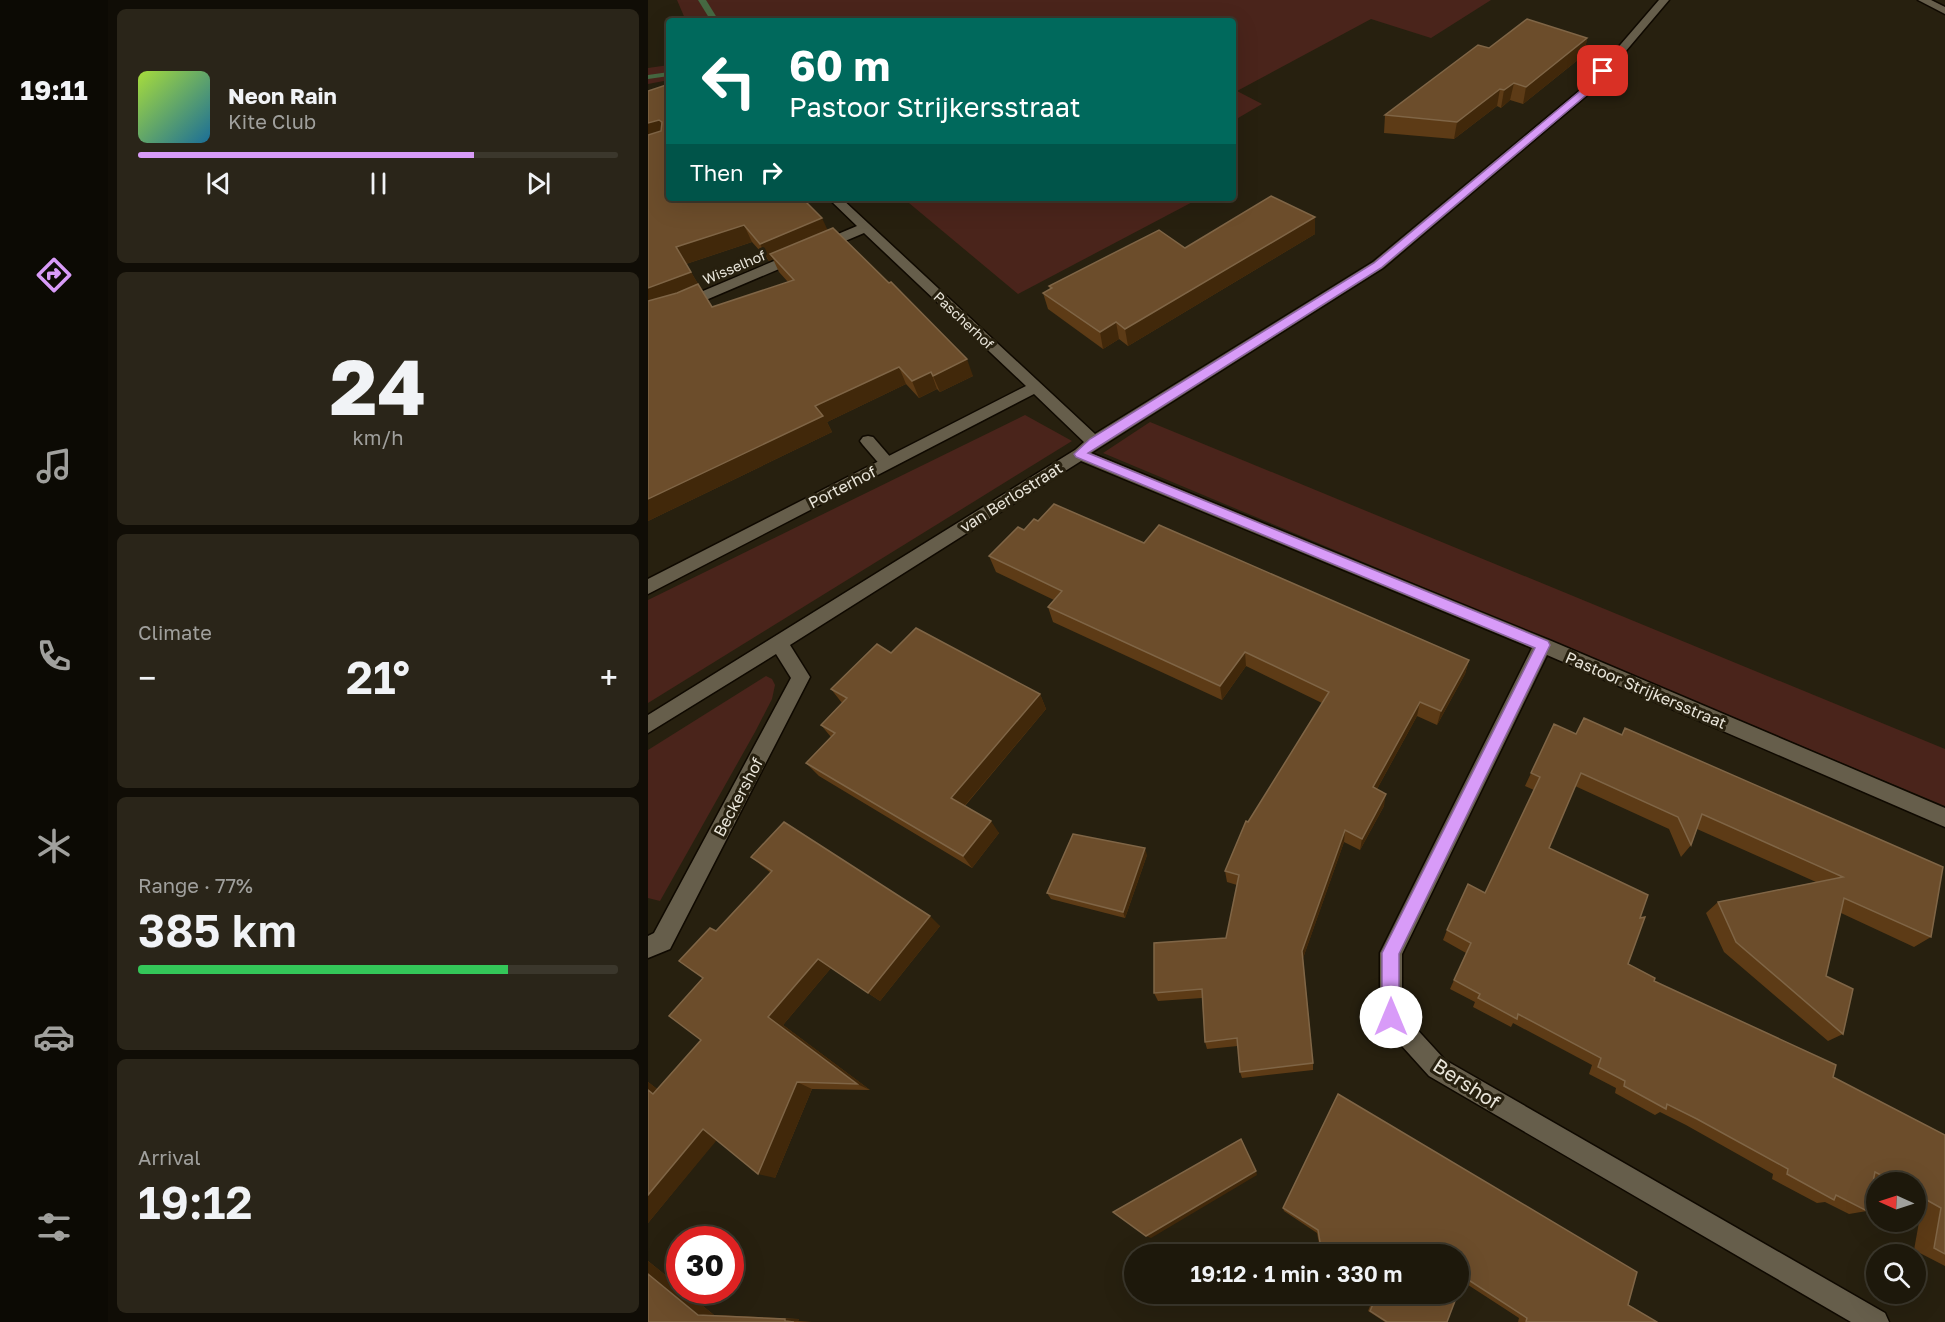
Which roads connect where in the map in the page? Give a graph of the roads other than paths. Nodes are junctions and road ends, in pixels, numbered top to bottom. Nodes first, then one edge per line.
1 (1664, 0) edge
2 (1923, 0) edge
3 (1945, 11) edge
4 (837, 201) edge
5 (864, 228) junction
6 (648, 315) edge
7 (1036, 387) junction
8 (868, 441) dead end
9 (1094, 442) junction
10 (1080, 454) junction
11 (887, 463) junction
12 (648, 586) edge
13 (778, 642) junction
14 (1544, 645) junction
15 (648, 725) edge
16 (1945, 818) edge
17 (648, 947) edge
18 (1876, 1322) edge

1 - 9 street, van Berlostraat
2 - 3 street
4 - 5 street, Pascherhof
5 - 6 street, Wisselhof
5 - 7 street, Pascherhof
7 - 9 street, Pascherhof
7 - 11 street, Porterhof
8 - 11 street
9 - 10 street, van Berlostraat
10 - 13 street, van Berlostraat
10 - 14 street, Pastoor Strijkersstraat
11 - 12 street, Porterhof
13 - 15 street, van Berlostraat
13 - 17 street, Beckershof
14 - 16 street, Pastoor Strijkersstraat
14 - 18 street, Bershof

